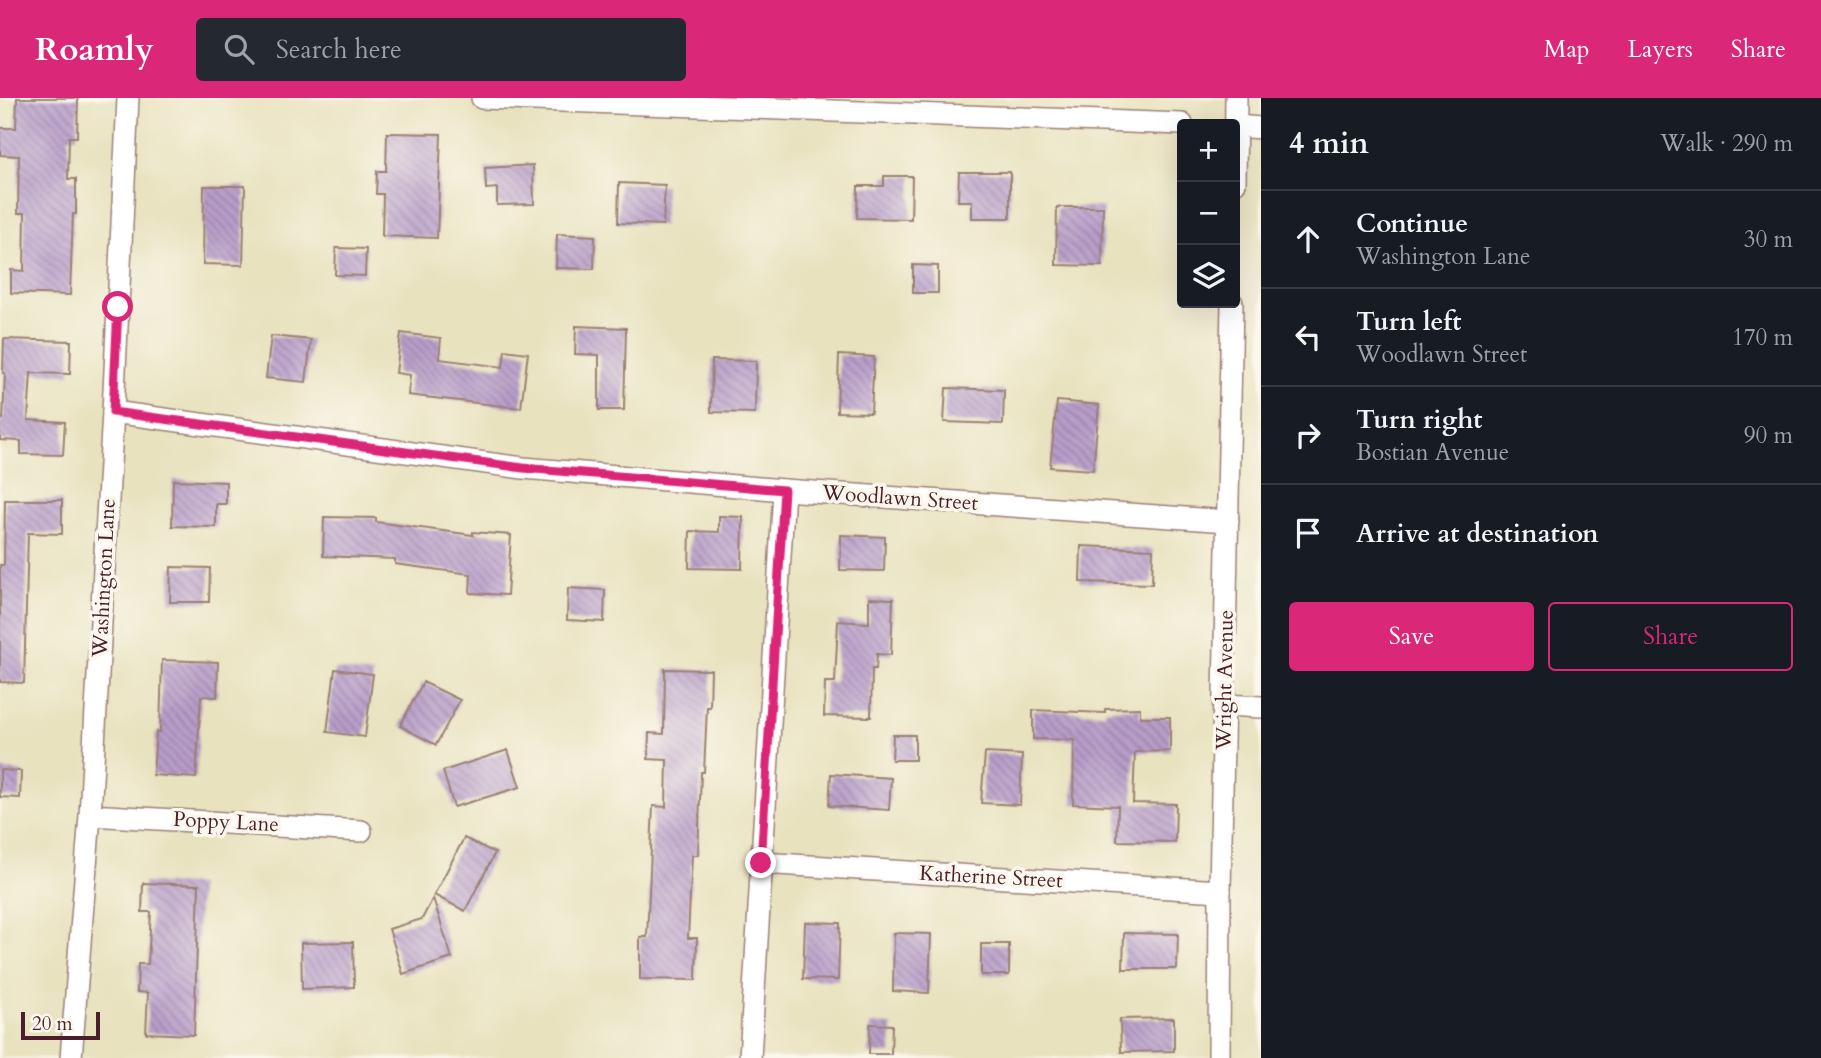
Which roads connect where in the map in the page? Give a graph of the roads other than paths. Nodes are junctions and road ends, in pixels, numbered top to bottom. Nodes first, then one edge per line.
1 (128, 98) edge
2 (482, 98) edge
3 (1236, 98) edge
4 (1235, 119) edge
5 (1177, 124) edge
6 (1240, 127) edge
7 (1261, 128) edge
8 (1232, 308) edge
9 (113, 412) junction
10 (784, 490) junction
11 (1228, 521) junction
12 (1225, 705) junction
13 (1261, 707) edge
14 (90, 815) junction
15 (361, 831) dead end
16 (761, 863) junction
17 (1220, 891) junction
18 (71, 1058) edge
19 (750, 1058) edge
20 (1219, 1058) edge

1 - 9 street, Washington Lane
2 - 5 street
3 - 4 street
6 - 7 street
8 - 11 street, Wright Avenue
9 - 10 street, Woodlawn Street
9 - 14 street, Washington Lane
10 - 11 street, Woodlawn Street
10 - 16 street
11 - 12 street, Wright Avenue
12 - 13 street
12 - 17 street, Wright Avenue
14 - 15 street, Poppy Lane
14 - 18 street, Washington Lane
16 - 17 street, Katherine Street
16 - 19 street
17 - 20 street, Wright Avenue

